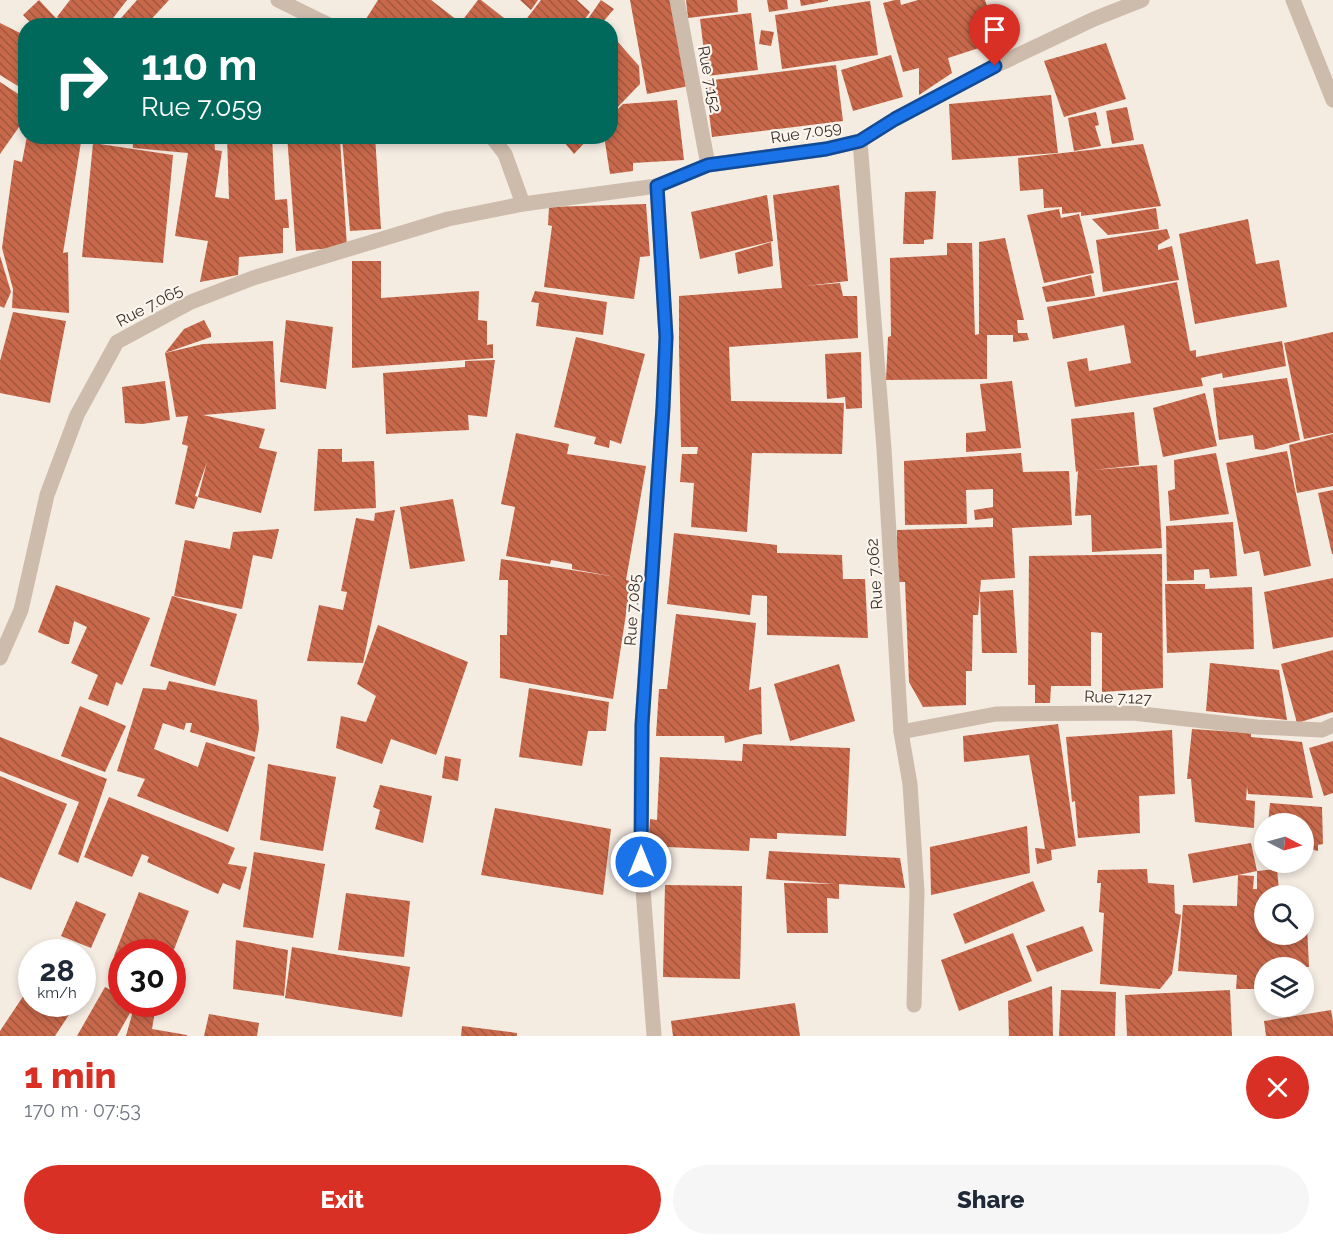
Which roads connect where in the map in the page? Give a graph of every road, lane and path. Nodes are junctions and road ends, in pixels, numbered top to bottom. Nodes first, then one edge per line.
1 (278, 0) edge
2 (677, 0) edge
3 (1142, 0) edge
4 (1293, 0) edge
5 (315, 18) edge
6 (1333, 100) edge
7 (860, 141) junction
8 (497, 144) edge
9 (708, 165) junction
10 (657, 186) junction
11 (523, 204) junction
12 (0, 658) edge
13 (1333, 725) edge
14 (901, 732) junction
15 (914, 1005) dead end
16 (654, 1036) edge

1 - 5 street
2 - 9 street, Rue 7.152
3 - 7 street, Rue 7.059
4 - 6 street
7 - 9 street, Rue 7.059
7 - 14 street, Rue 7.062
8 - 11 street
9 - 10 street, Rue 7.059
10 - 11 street, Rue 7.059
10 - 16 street, Rue 7.085
11 - 12 street, Rue 7.065
13 - 14 street, Rue 7.127
14 - 15 street, Rue 7.062

